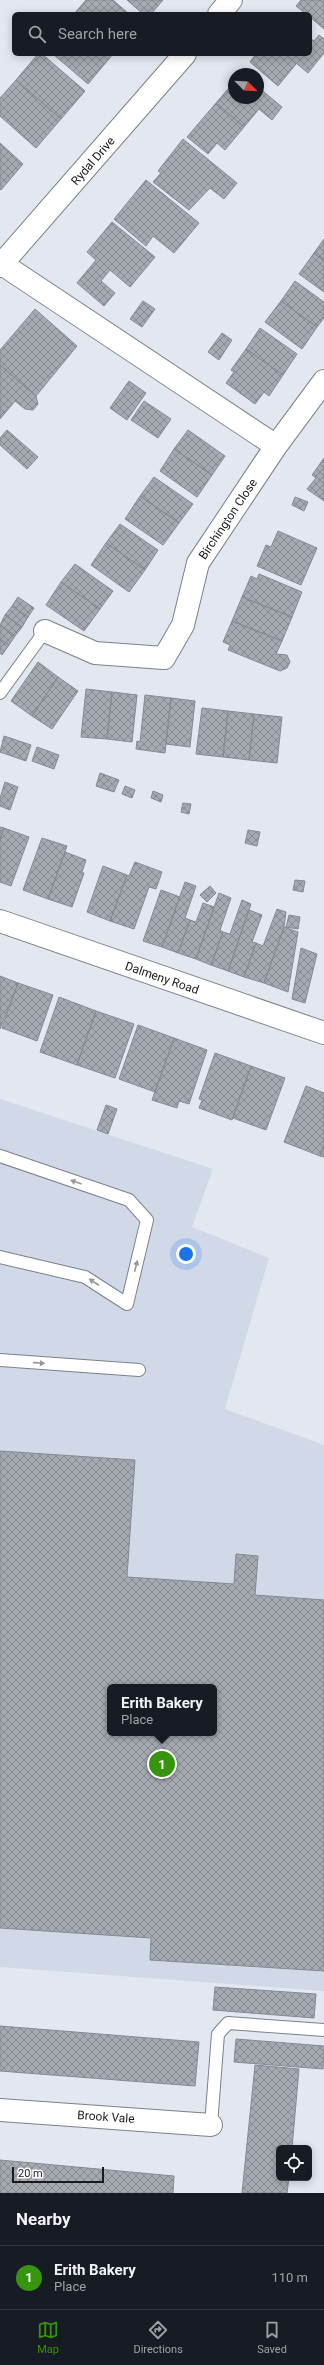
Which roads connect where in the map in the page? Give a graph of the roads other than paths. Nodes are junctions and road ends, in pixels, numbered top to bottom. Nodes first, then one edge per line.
1 (231, 0) edge
2 (221, 12) edge
3 (183, 56) edge
4 (1, 265) edge
5 (324, 381) edge
6 (276, 446) junction
7 (45, 631) joint
8 (0, 693) edge
9 (0, 921) edge
10 (324, 1033) edge
11 (0, 1156) edge
12 (0, 1256) edge
13 (0, 1360) edge
14 (139, 1370) dead end
15 (324, 2030) edge
16 (0, 2110) edge
17 (211, 2125) joint

1 - 2 street
3 - 4 street, Rydal Drive
4 - 6 street
5 - 6 street, Birchington Close
6 - 7 street, Birchington Close
7 - 8 lane
9 - 10 street, Dalmeny Road
11 - 12 lane
13 -> 14 lane
15 - 17 lane
16 - 17 street, Brook Vale

